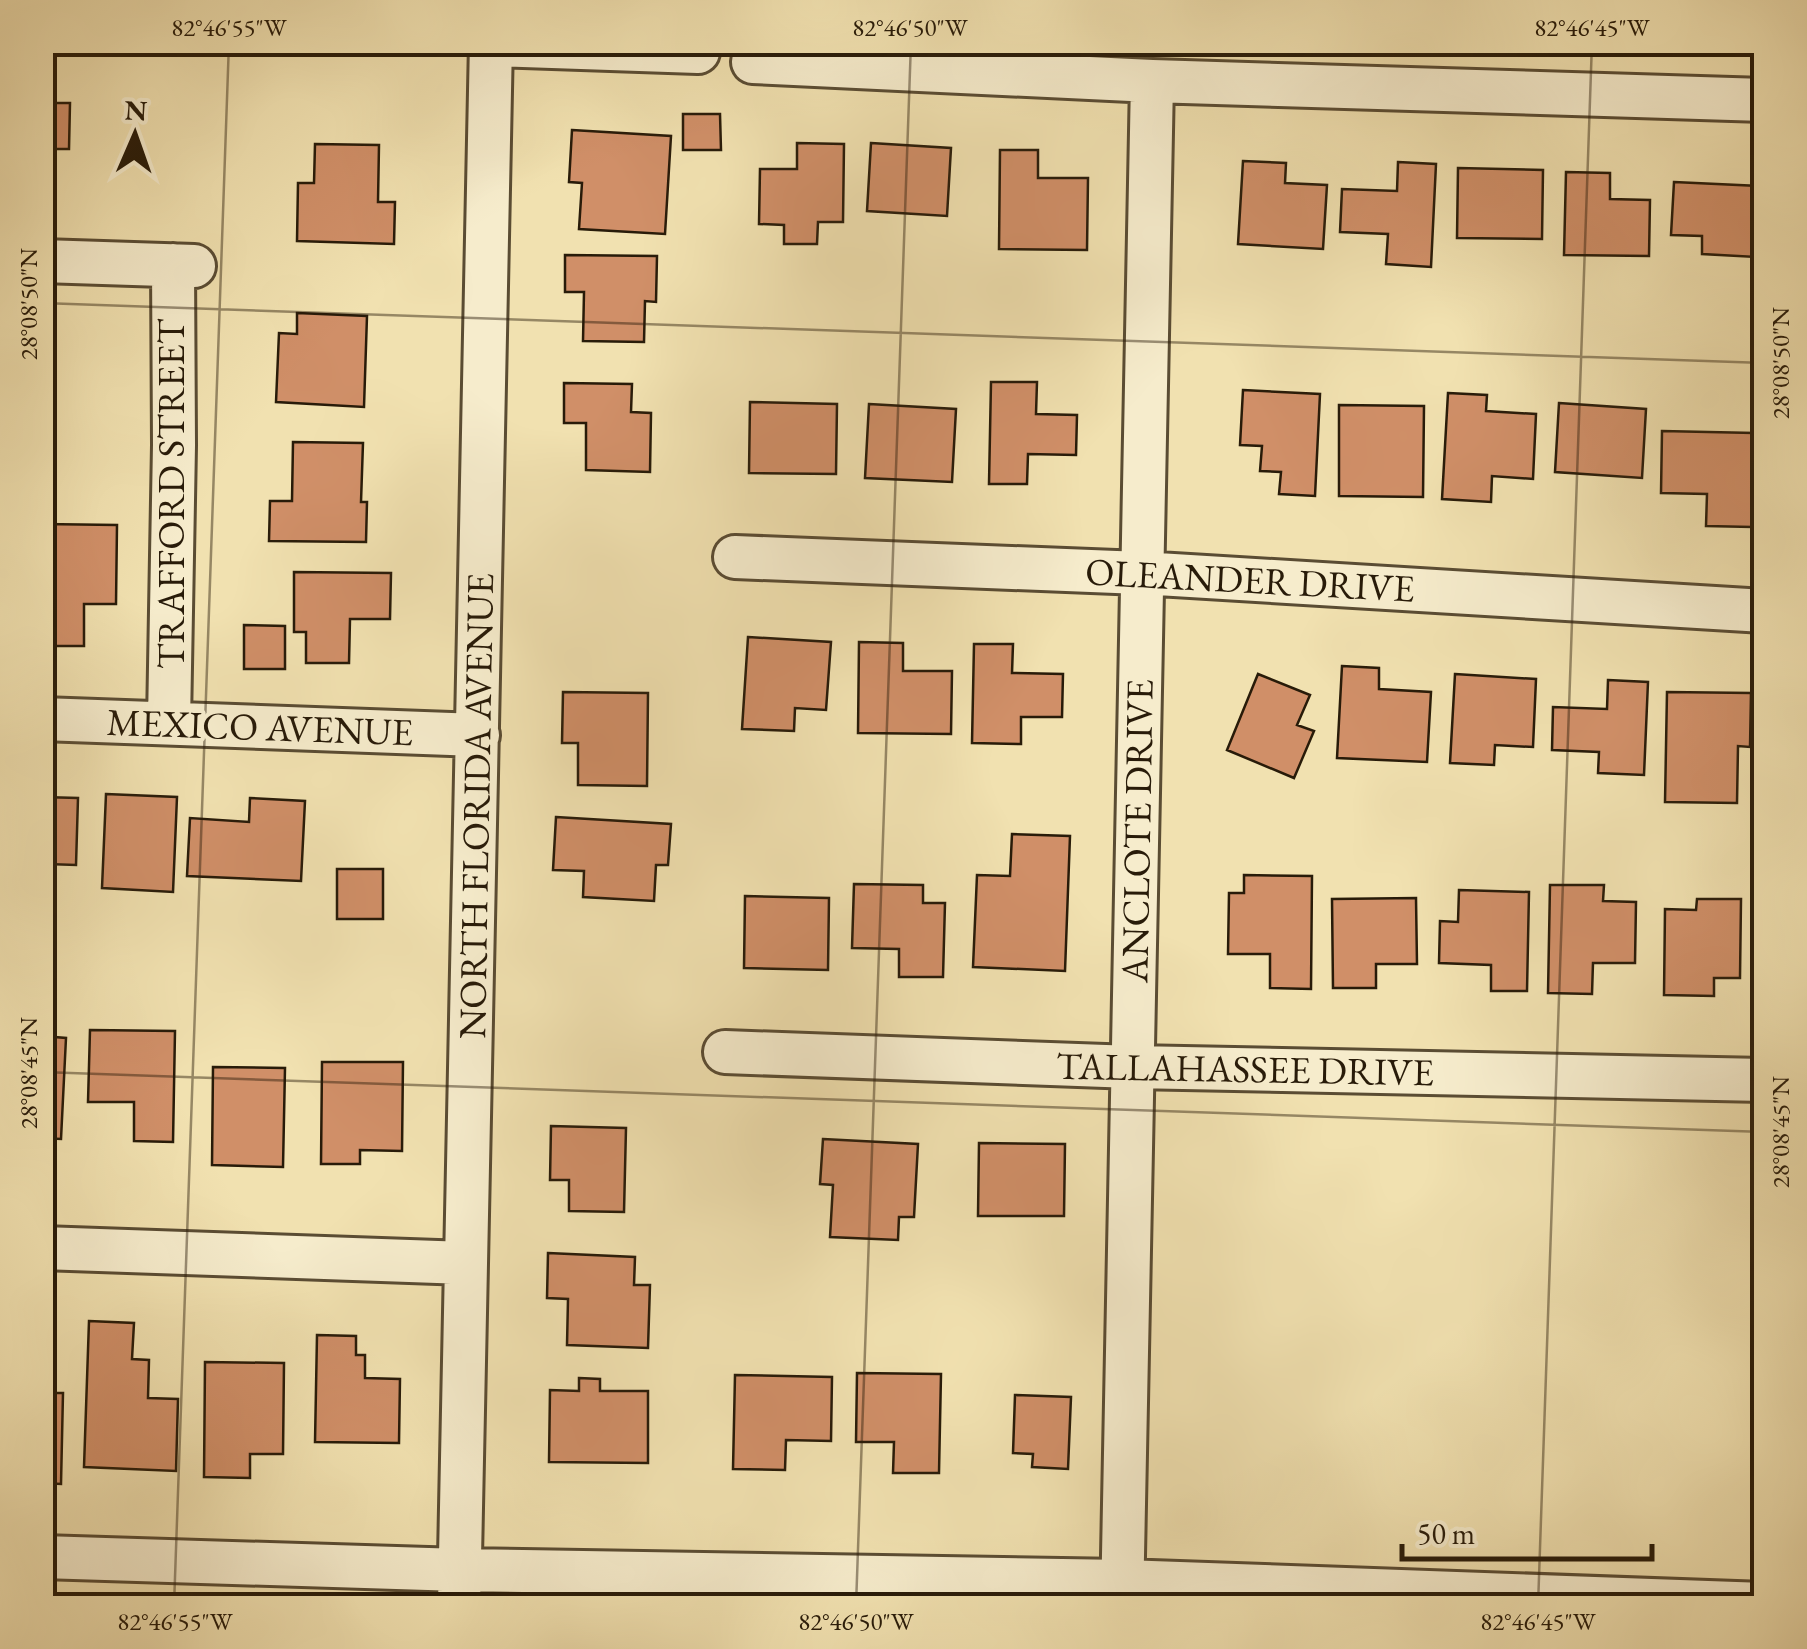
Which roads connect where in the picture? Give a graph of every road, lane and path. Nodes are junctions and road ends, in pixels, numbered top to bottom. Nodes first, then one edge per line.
1 (491, 44) edge
2 (698, 52) dead end
3 (753, 62) dead end
4 (1152, 81) junction
5 (1764, 100) edge
6 (42, 260) edge
7 (735, 557) dead end
8 (1141, 572) junction
9 (1764, 611) edge
10 (42, 719) edge
11 (169, 722) junction
12 (478, 735) junction
13 (725, 1052) dead end
14 (1133, 1067) junction
15 (1764, 1080) edge
16 (42, 1248) edge
17 (466, 1262) junction
18 (42, 1557) edge
19 (460, 1588) edge
20 (835, 1592) edge
21 (1123, 1594) edge
22 (1660, 1603) edge
23 (1764, 1604) edge

1 - 2 street
1 - 12 street, NORTH FLORIDA AVENUE
3 - 4 street
4 - 5 street
4 - 8 street, ANCLOTE DRIVE
6 - 11 street, TRAFFORD STREET
7 - 8 street, OLEANDER DRIVE
8 - 9 street, OLEANDER DRIVE
8 - 14 street, ANCLOTE DRIVE
10 - 11 street, MEXICO AVENUE
11 - 12 street, MEXICO AVENUE
12 - 17 street, NORTH FLORIDA AVENUE
13 - 14 street, TALLAHASSEE DRIVE
14 - 15 street, TALLAHASSEE DRIVE
14 - 21 street, ANCLOTE DRIVE
16 - 17 street
17 - 19 street, NORTH FLORIDA AVENUE
18 - 19 street
19 - 20 street
20 - 21 street
21 - 22 street
22 - 23 street

